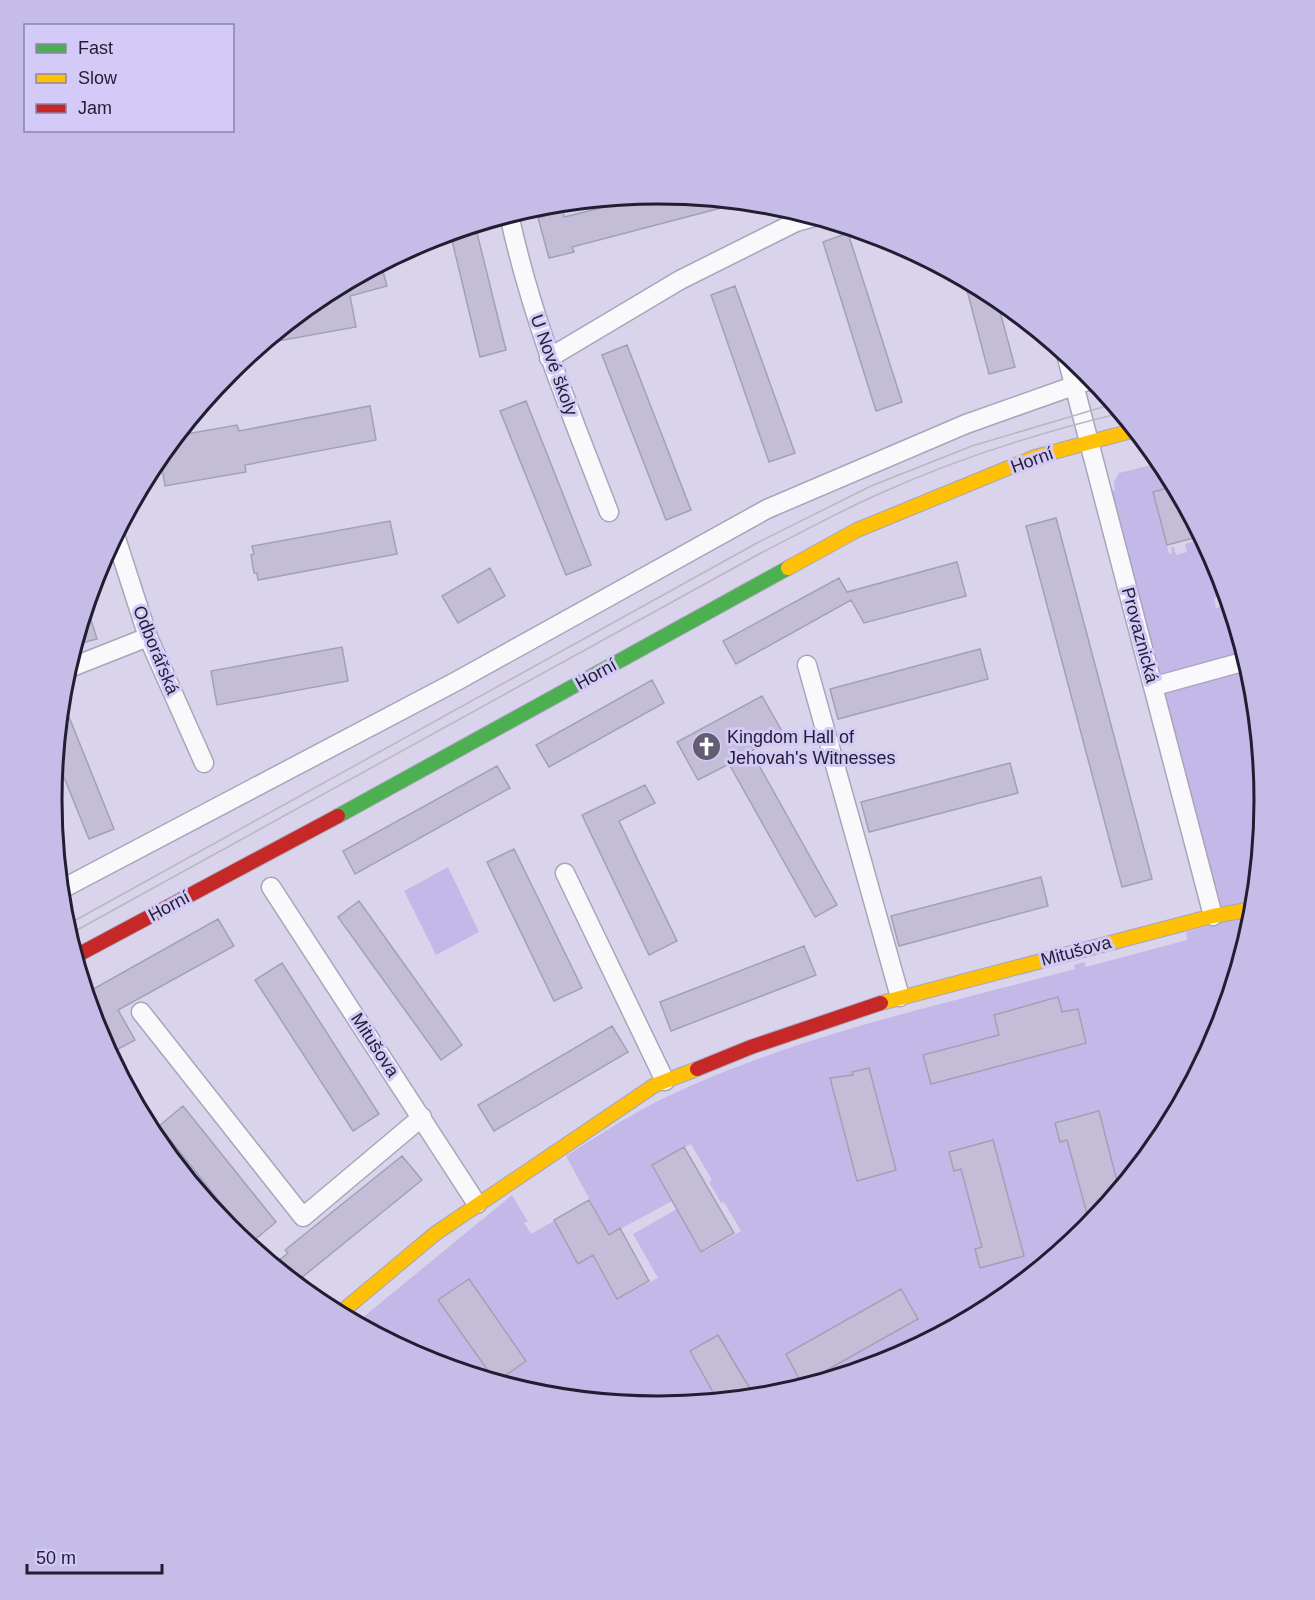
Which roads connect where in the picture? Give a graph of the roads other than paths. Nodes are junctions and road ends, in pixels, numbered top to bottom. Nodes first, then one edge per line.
1 (799, 221) edge
2 (511, 222) edge
3 (549, 358) junction
4 (1070, 370) edge
5 (1083, 383) edge
6 (1073, 386) junction
7 (1126, 432) edge
8 (1086, 441) junction
9 (609, 512) dead end
10 (119, 546) edge
11 (148, 637) junction
12 (1237, 663) edge
13 (78, 665) edge
14 (807, 665) dead end
15 (1155, 686) junction
16 (204, 763) dead end
17 (566, 873) dead end
18 (68, 886) edge
19 (270, 887) dead end
20 (1243, 911) edge
21 (1213, 916) junction
22 (82, 953) edge
23 (900, 997) junction
24 (141, 1012) dead end
25 (665, 1081) junction
26 (422, 1117) junction
27 (477, 1204) junction
28 (346, 1308) edge

1 - 3 street
2 - 3 street, U Nové školy
3 - 9 street, U Nové školy
4 - 6 street, Provaznická
5 - 6 street
6 - 8 street, Provaznická
6 - 18 street
7 - 8 street, Horní
8 - 15 street, Provaznická
8 - 22 street, Horní
10 - 11 street, Odborářská
11 - 13 street
11 - 16 street, Odborářská
12 - 15 street
14 - 23 street
15 - 21 street, Provaznická
17 - 25 street
19 - 26 street, Mitušova
20 - 21 street, Mitušova
21 - 23 street, Mitušova
23 - 25 street, Mitušova
24 - 26 street
25 - 27 street, Mitušova
26 - 27 street, Mitušova
27 - 28 street, Mitušova

